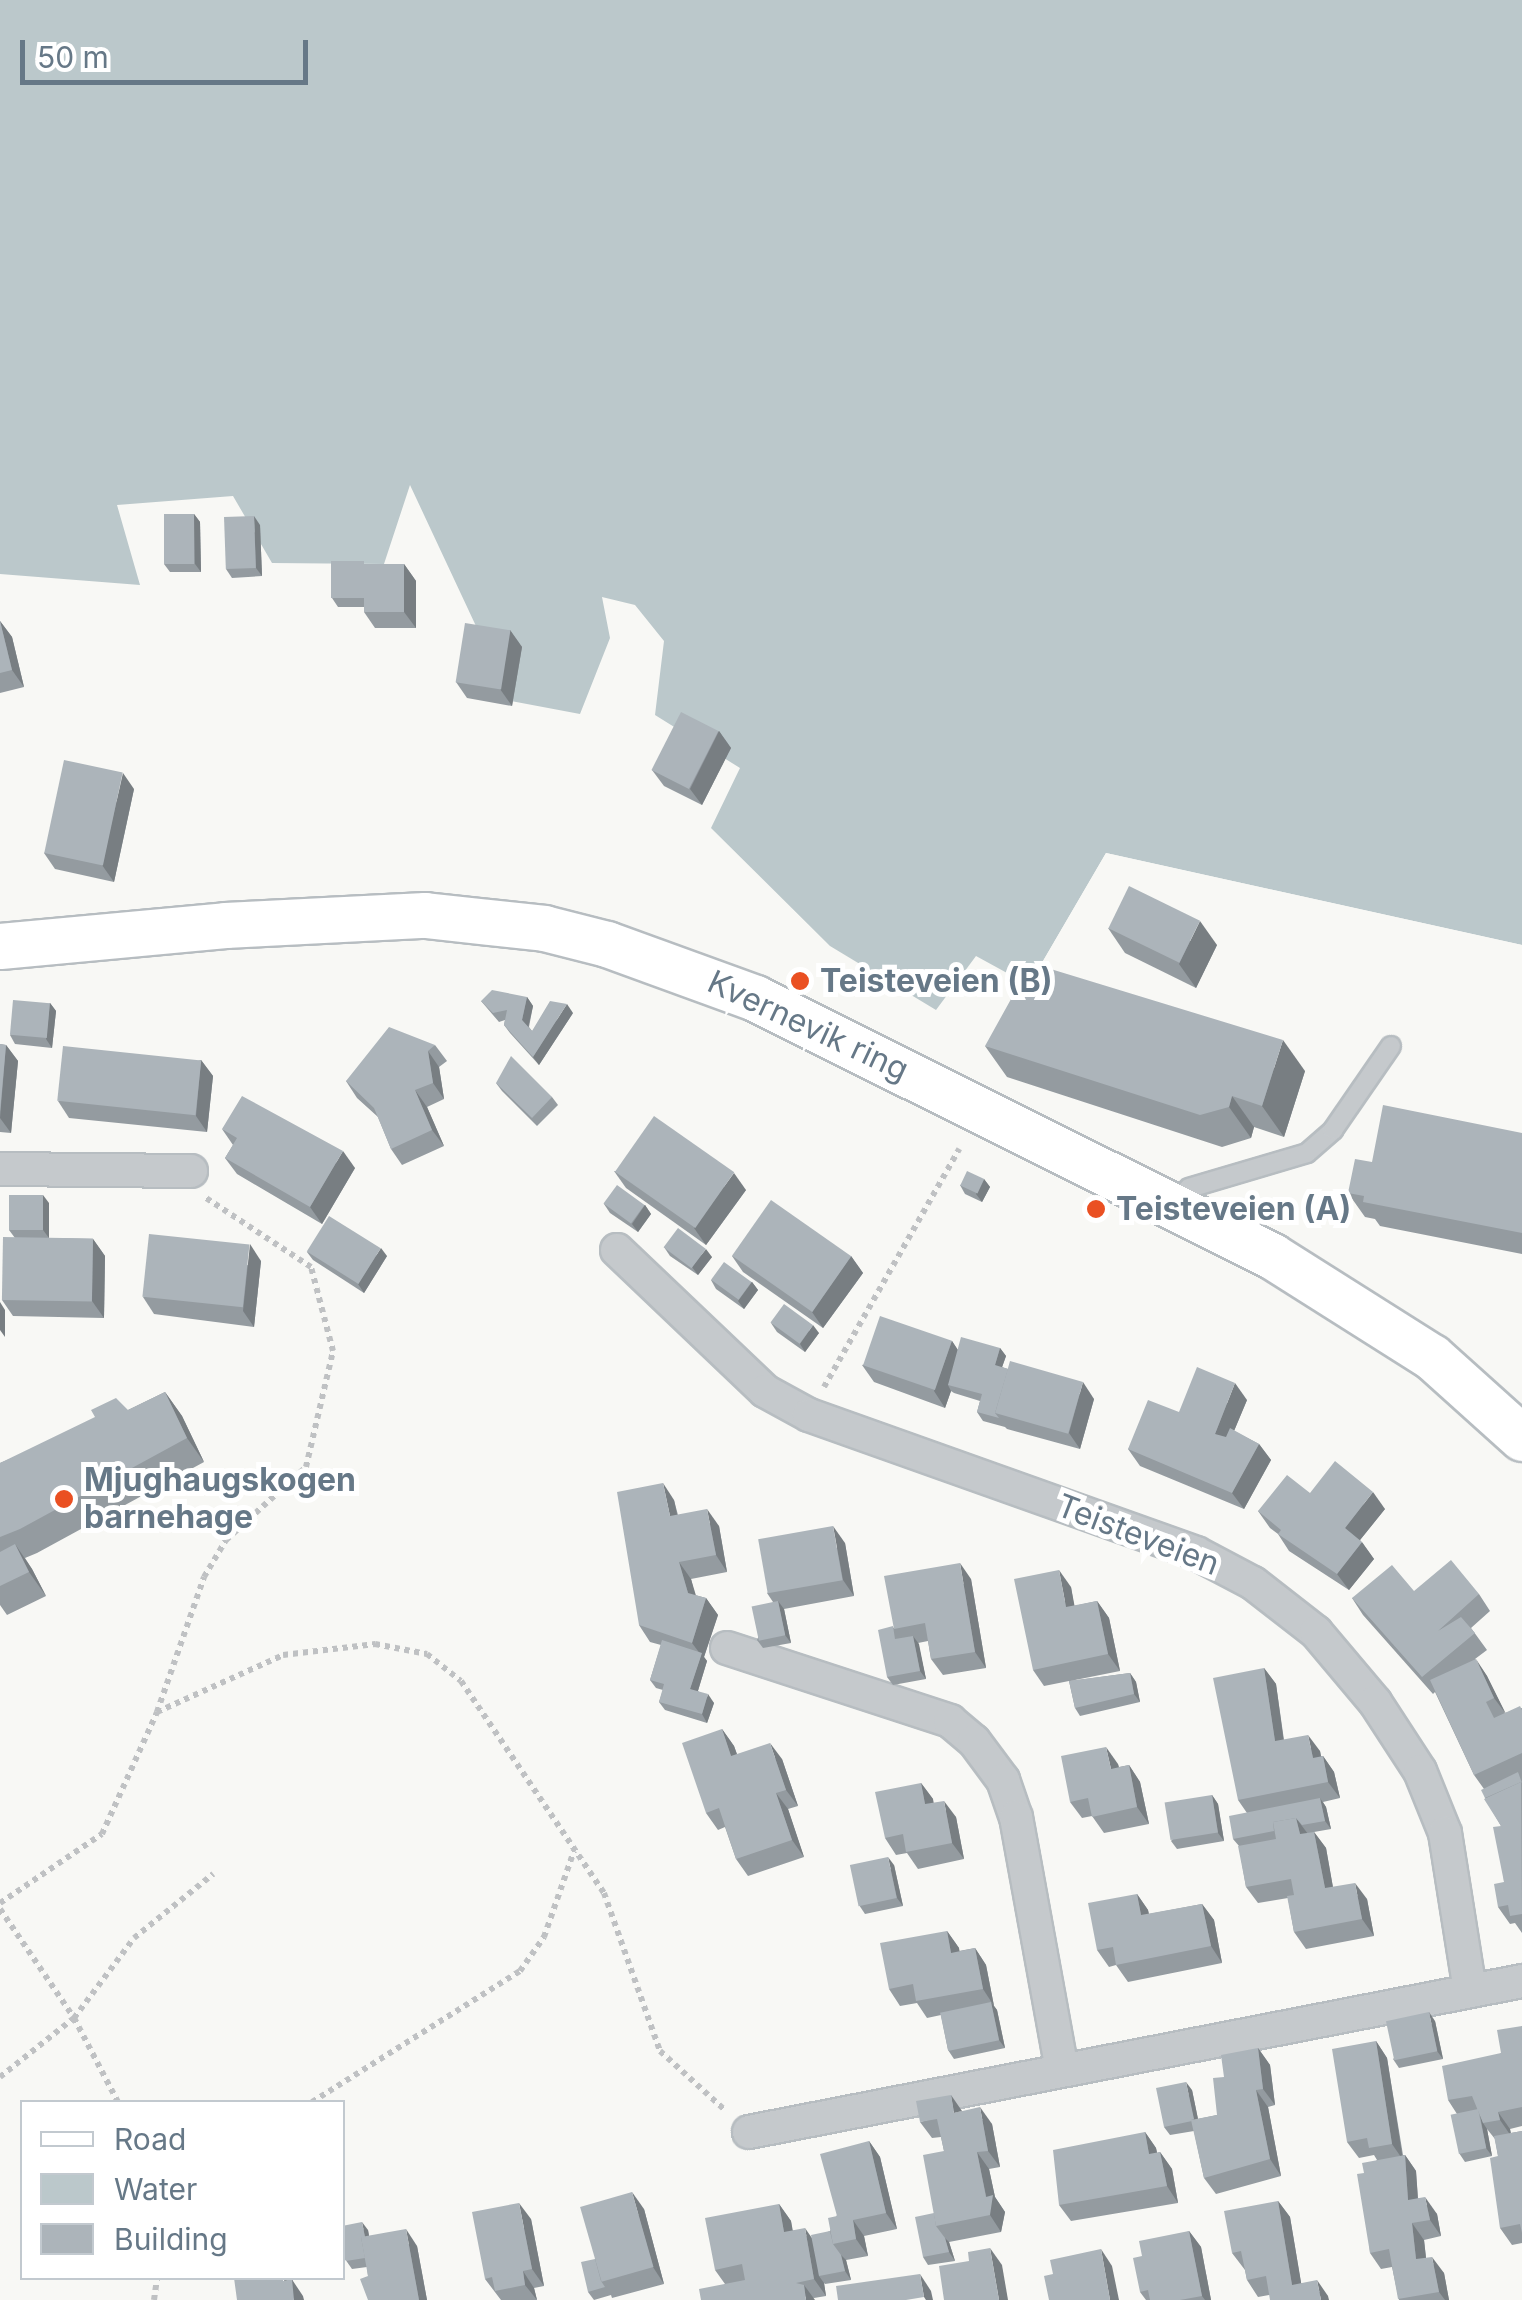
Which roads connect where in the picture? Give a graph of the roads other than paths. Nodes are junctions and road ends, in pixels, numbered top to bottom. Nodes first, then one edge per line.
1 (0, 946) edge
2 (1391, 1046) dead end
3 (0, 1169) edge
4 (177, 1171) road end
5 (1173, 1206) junction
6 (617, 1250) dead end
7 (1522, 1438) edge
8 (727, 1648) dead end
9 (1522, 1982) edge
10 (1470, 1992) junction
11 (1062, 2069) junction
12 (749, 2132) road end

1 - 5 main road, Kvernevik ring
2 - 5 lane
3 - 4 street
5 - 7 main road, Kvernevik ring
6 - 10 street, Teisteveien
8 - 11 street
9 - 10 street
10 - 11 street
11 - 12 street

